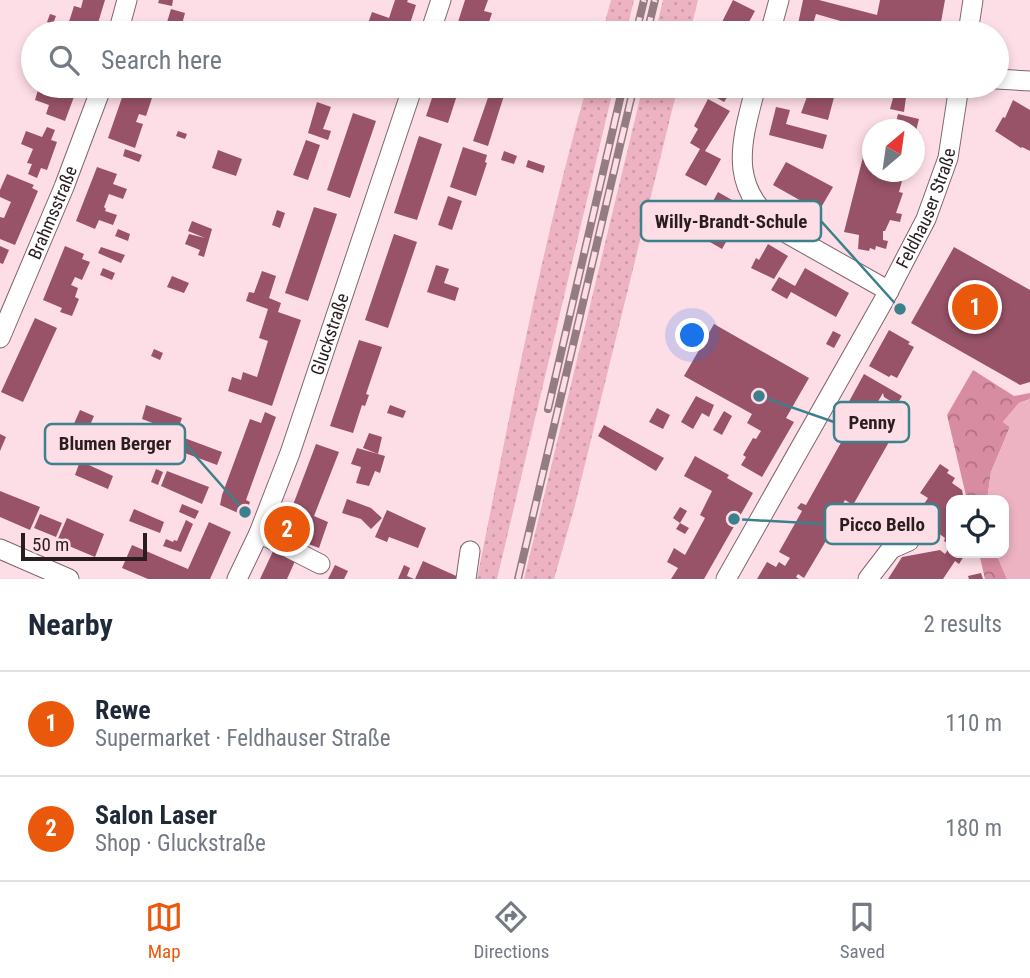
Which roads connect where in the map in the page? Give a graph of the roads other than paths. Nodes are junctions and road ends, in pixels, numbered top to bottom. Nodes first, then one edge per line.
1 (127, 0) edge
2 (441, 0) edge
3 (779, 0) edge
4 (973, 0) edge
5 (121, 21) edge
6 (434, 21) edge
7 (773, 21) edge
8 (970, 21) edge
9 (1009, 80) edge
10 (1030, 81) edge
11 (97, 98) edge
12 (409, 98) edge
13 (753, 98) edge
14 (957, 98) edge
15 (889, 291) junction
16 (0, 338) edge
17 (259, 533) junction
18 (909, 541) dead end
19 (0, 549) edge
20 (470, 551) dead end
21 (320, 564) dead end
22 (69, 579) edge
23 (237, 579) edge
24 (466, 579) edge
25 (726, 579) edge
26 (868, 579) edge

1 - 5 street
2 - 6 street
3 - 7 street
4 - 8 street
9 - 10 street
11 - 16 street, Brahmsstraße
12 - 17 street, Gluckstraße
13 - 15 street
14 - 15 street, Feldhauser Straße
15 - 25 street, Feldhauser Straße
17 - 21 street
17 - 23 street, Gluckstraße
18 - 26 street
19 - 22 street
20 - 24 street

